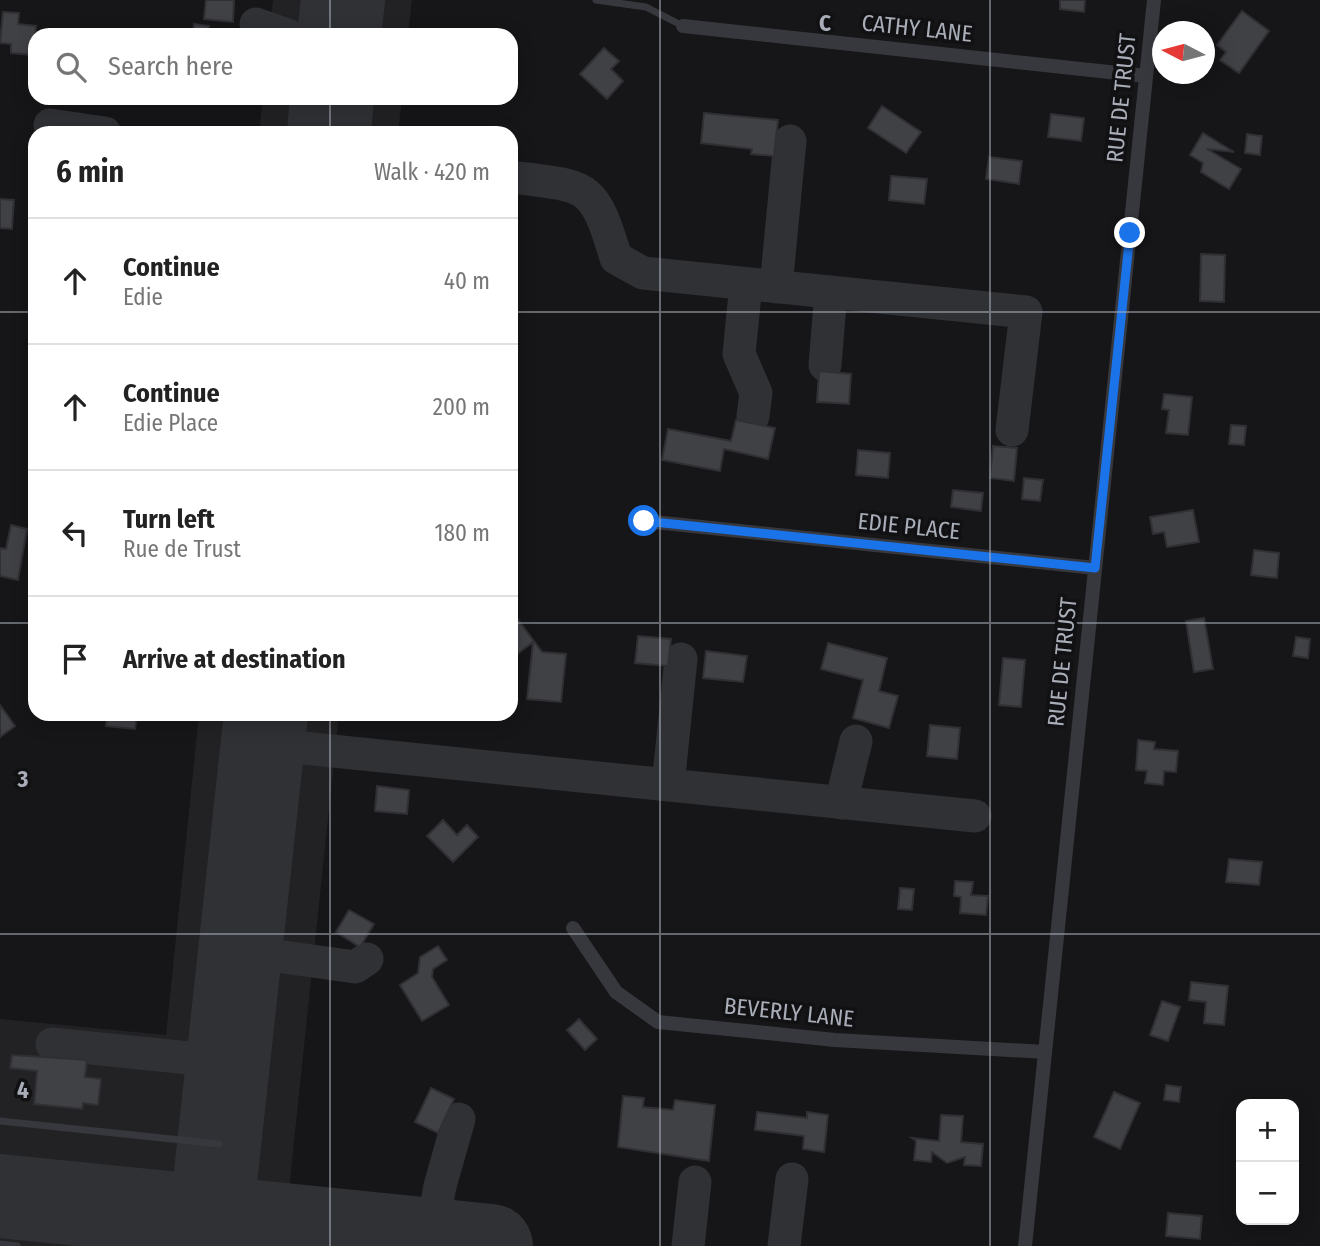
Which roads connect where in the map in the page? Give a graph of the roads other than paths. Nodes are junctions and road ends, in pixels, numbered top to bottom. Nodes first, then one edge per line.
1 (596, 0) edge
2 (1154, 0) edge
3 (683, 26) joint
4 (1146, 76) junction
5 (635, 520) dead end
6 (1095, 568) junction
7 (573, 928) dead end
8 (1045, 1052) junction
9 (0, 1121) edge
10 (219, 1144) dead end
11 (0, 1244) edge
12 (17, 1246) edge
13 (1026, 1246) edge

1 - 3 lane
2 - 4 street, RUE DE TRUST
3 - 4 street, CATHY LANE
4 - 6 street, RUE DE TRUST
5 - 6 street, EDIE PLACE
6 - 8 street, RUE DE TRUST
7 - 8 street, BEVERLY LANE
8 - 13 street, RUE DE TRUST
9 - 10 lane
11 - 12 lane

